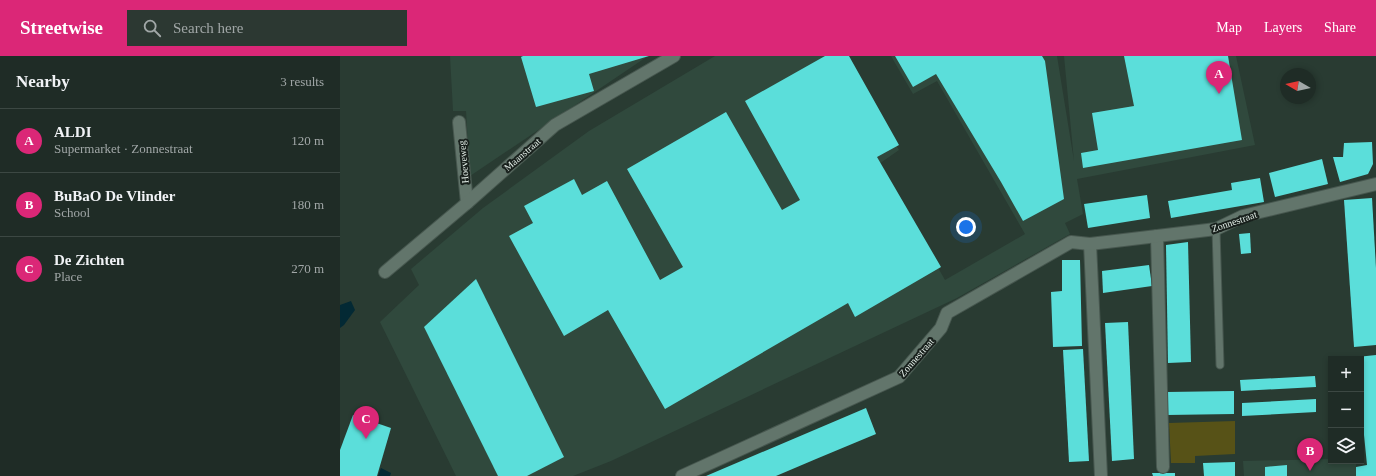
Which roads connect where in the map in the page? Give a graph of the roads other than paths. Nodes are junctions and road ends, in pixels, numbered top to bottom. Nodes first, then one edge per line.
1 (674, 56) edge
2 (460, 122) dead end
3 (1376, 184) edge
4 (467, 203) junction
5 (1216, 229) junction
6 (1157, 236) junction
7 (1090, 244) junction
8 (385, 272) dead end
9 (1220, 366) dead end
10 (1163, 467) dead end
11 (682, 476) edge
12 (1101, 476) edge

1 - 4 street, Maanstraat
2 - 4 street, Hoeveweg
3 - 5 street, Zonnestraat
4 - 8 street, Maanstraat
5 - 6 street, Zonnestraat
5 - 9 lane
6 - 7 street, Zonnestraat
6 - 10 street
7 - 11 street, Zonnestraat
7 - 12 street

